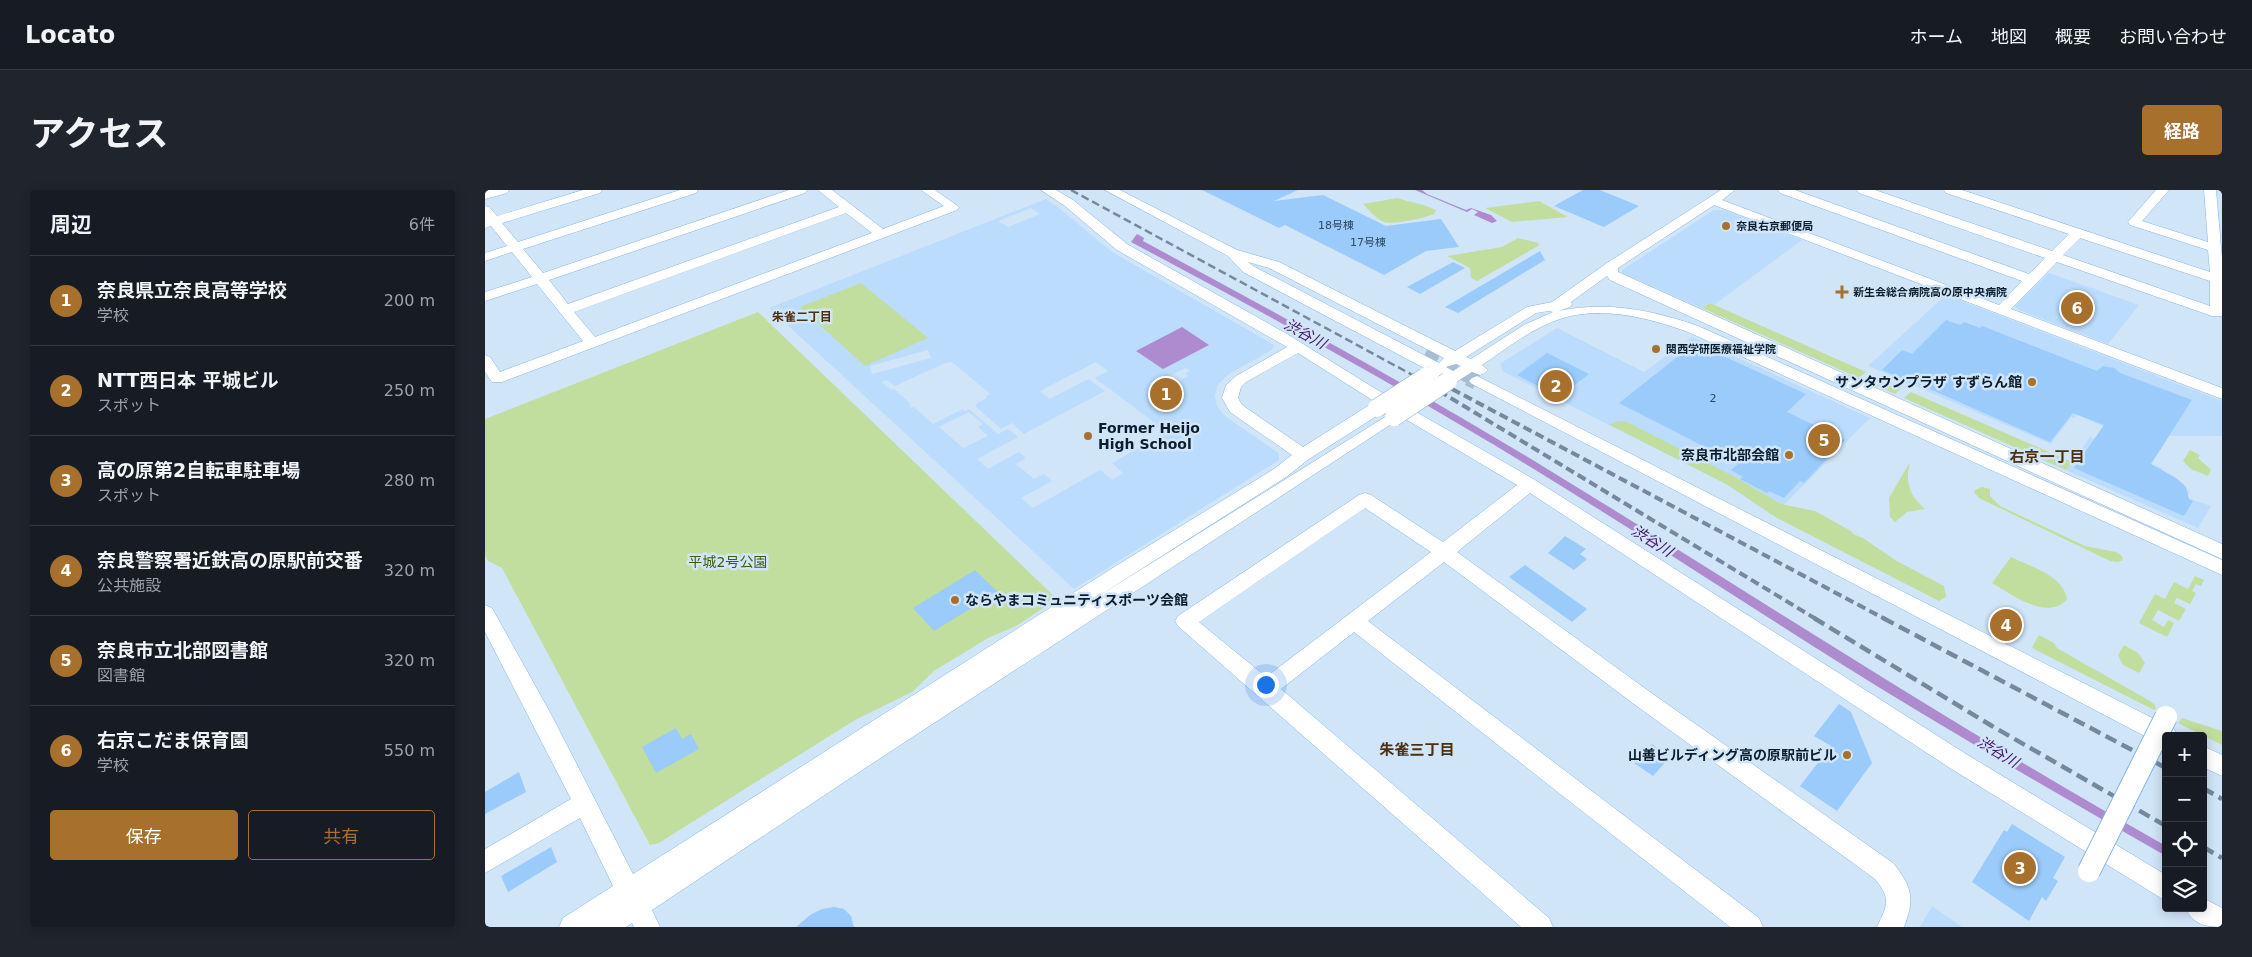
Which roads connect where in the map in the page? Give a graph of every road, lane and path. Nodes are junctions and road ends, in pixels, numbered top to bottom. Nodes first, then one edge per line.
1 (503, 190) edge
2 (595, 190) edge
3 (692, 190) edge
4 (801, 190) edge
5 (824, 190) edge
6 (927, 190) edge
7 (1047, 190) edge
8 (1111, 190) edge
9 (1729, 190) edge
10 (1784, 190) edge
11 (1863, 190) edge
12 (1950, 190) edge
13 (2163, 190) edge
14 (2210, 190) edge
15 (485, 195) edge
16 (1713, 200) junction
17 (848, 208) junction
18 (485, 210) edge
19 (490, 222) edge
20 (2078, 232) junction
21 (882, 234) junction
22 (515, 247) junction
23 (2214, 248) junction
24 (1233, 253) junction
25 (2055, 256) junction
26 (485, 257) edge
27 (1612, 266) junction
28 (540, 278) junction
29 (2217, 279) junction
30 (2032, 280) junction
31 (485, 297) edge
32 (1556, 298) junction
33 (565, 310) junction
34 (2002, 310) junction
35 (1579, 312) junction
36 (1541, 322) junction
37 (1714, 322) junction
38 (592, 343) junction
39 (1298, 348) junction
40 (1425, 354) tunnel mouth
41 (1455, 358) junction
42 (485, 360) edge
43 (1475, 373) junction
44 (1443, 375) junction
45 (2222, 394) edge
46 (1386, 412) junction
47 (1303, 455) junction
48 (1529, 484) junction
49 (1769, 530) junction
50 (1444, 552) junction
51 (2222, 552) edge
52 (2222, 568) edge
53 (1354, 621) junction
54 (487, 622) edge
55 (1267, 688) junction
56 (2166, 726) edge
57 (2207, 758) edge
58 (2222, 766) edge
59 (583, 804) junction
60 (485, 862) edge
61 (2089, 871) dead end
62 (2162, 887) edge
63 (637, 908) edge
64 (2205, 912) edge
65 (2222, 922) edge
66 (572, 927) edge
67 (604, 927) edge
68 (1540, 927) edge
69 (1750, 927) edge
70 (1890, 927) edge

1 - 15 street
2 - 19 street
3 - 22 street
4 - 28 street
5 - 17 street
6 - 21 street
7 - 39 street
8 - 24 street
9 - 16 street
10 - 30 street
11 - 25 street
12 - 20 street
13 - 23 street
14 - 23 street
16 - 27 street
16 - 34 street
17 - 21 street
17 - 33 street
18 - 19 street
19 - 22 street
20 - 25 street
20 - 29 street
21 - 38 street
22 - 26 street
22 - 28 street
23 - 29 street
24 - 40 street
24 - 41 street
24 - 44 street
25 - 29 street
25 - 30 street
27 - 32 street
27 - 37 street
28 - 31 street
28 - 33 street
30 - 34 street
32 - 35 street
32 - 36 street
32 - 37 street
32 - 41 street
33 - 38 street
34 - 45 street
35 - 36 street
35 - 52 street
36 - 43 street
37 - 51 street
38 - 42 street
39 - 47 street
39 - 48 street
41 - 43 street
41 - 44 street
43 - 44 street
43 - 49 street
44 - 46 street, bridge
44 - 49 street
46 - 47 street
46 - 63 street
47 - 63 street
48 - 50 street
48 - 62 street
49 - 56 street
50 - 53 street
50 - 55 street
50 - 70 street
53 - 55 street
53 - 69 street
54 - 59 street
55 - 68 street
56 - 61 street, bridge
57 - 58 street
59 - 60 street
59 - 63 street
63 - 66 street
63 - 67 street
64 - 65 street

